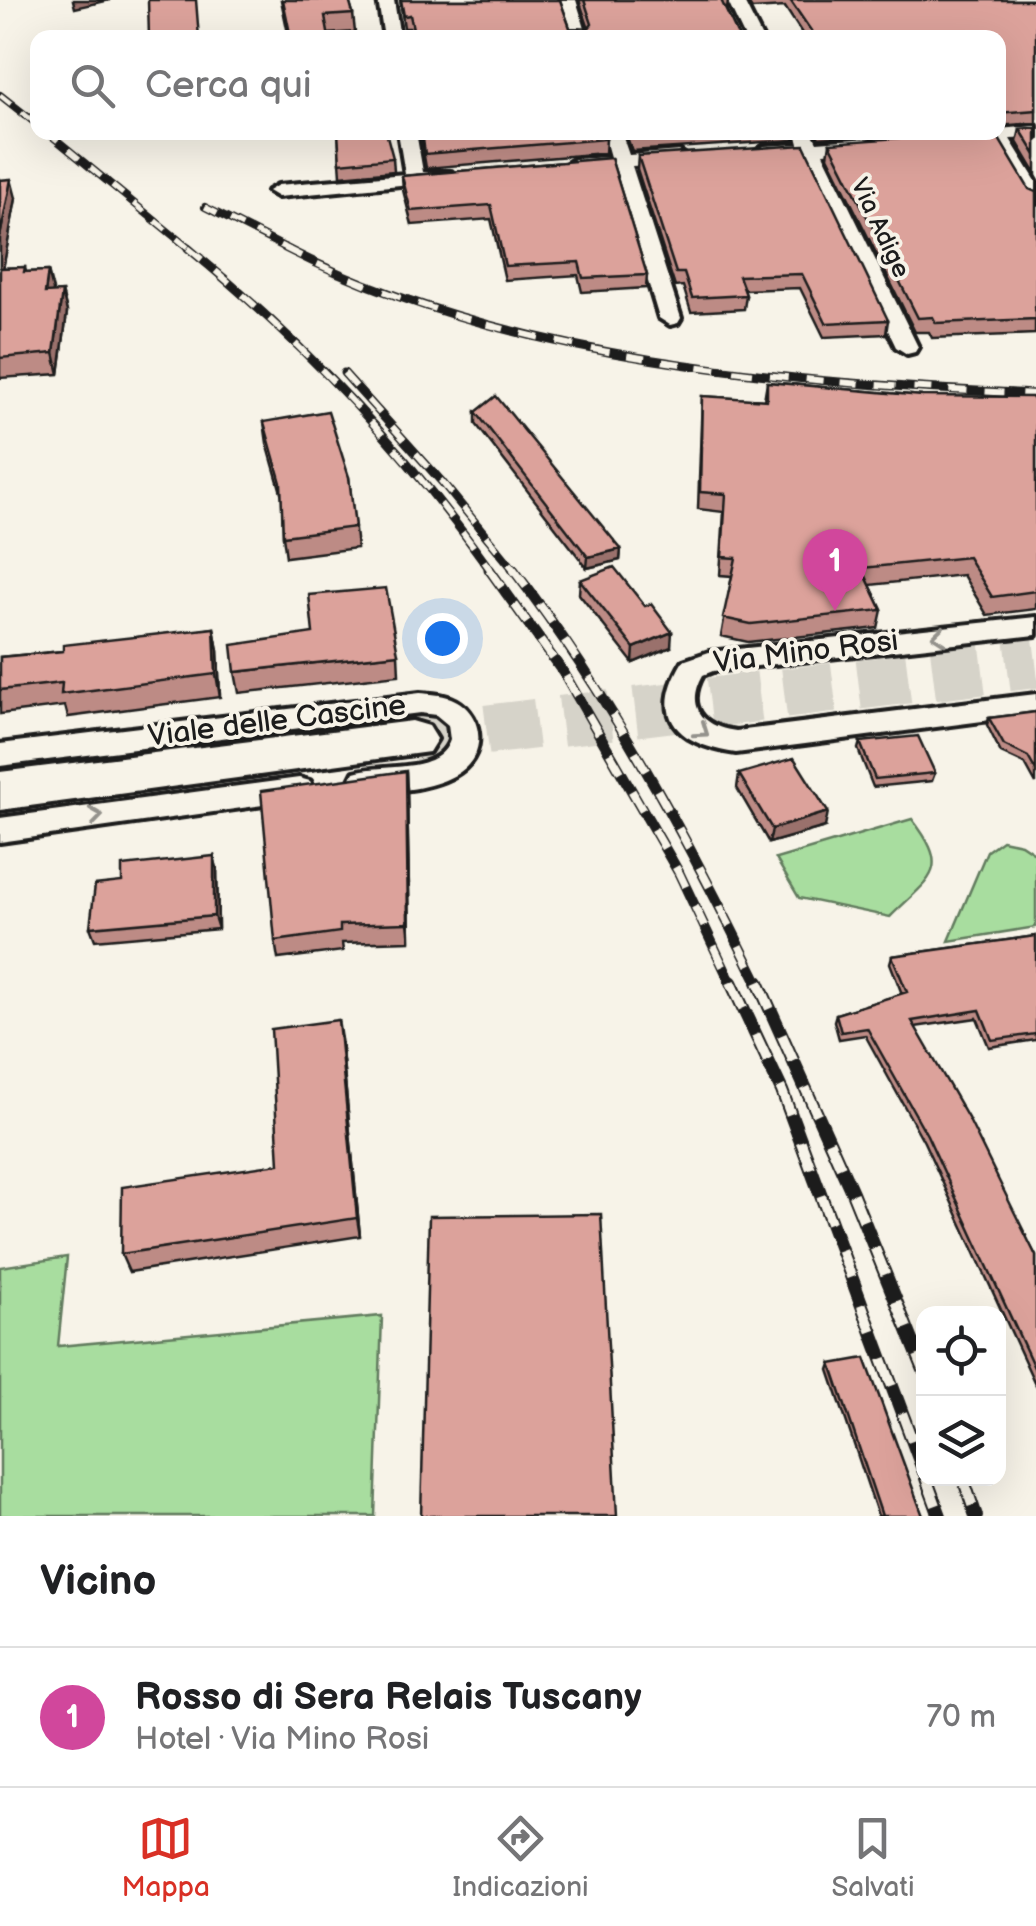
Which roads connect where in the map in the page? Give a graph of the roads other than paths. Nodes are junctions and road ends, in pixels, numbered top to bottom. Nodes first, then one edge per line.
1 (386, 0) edge
2 (568, 0) edge
3 (736, 0) edge
4 (391, 30) edge
5 (577, 30) edge
6 (750, 30) edge
7 (1036, 132) edge
8 (1006, 134) edge
9 (408, 140) edge
10 (614, 140) edge
11 (807, 140) edge
12 (1002, 140) edge
13 (884, 142) edge
14 (745, 153) edge
15 (692, 156) edge
16 (621, 161) junction
17 (546, 167) edge
18 (471, 174) edge
19 (415, 179) junction
20 (278, 190) dead end
21 (1036, 197) edge
22 (670, 318) dead end
23 (906, 348) dead end
24 (1036, 626) edge
25 (1036, 704) edge
26 (412, 739) tunnel mouth
27 (0, 755) edge
28 (0, 791) edge
29 (0, 830) edge

1 - 4 street
2 - 5 street
3 - 6 street
7 - 8 street
9 - 19 street
10 - 16 street
11 - 13 street
11 - 14 street
11 - 23 street, Via Adige
12 - 21 street
15 - 16 street
16 - 17 street
16 - 22 street
18 - 19 street
19 - 20 street
24 -> 25 street, Via Mino Rosi
26 - 28 main road, Viale delle Cascine
29 -> 27 street, Viale delle Cascine

